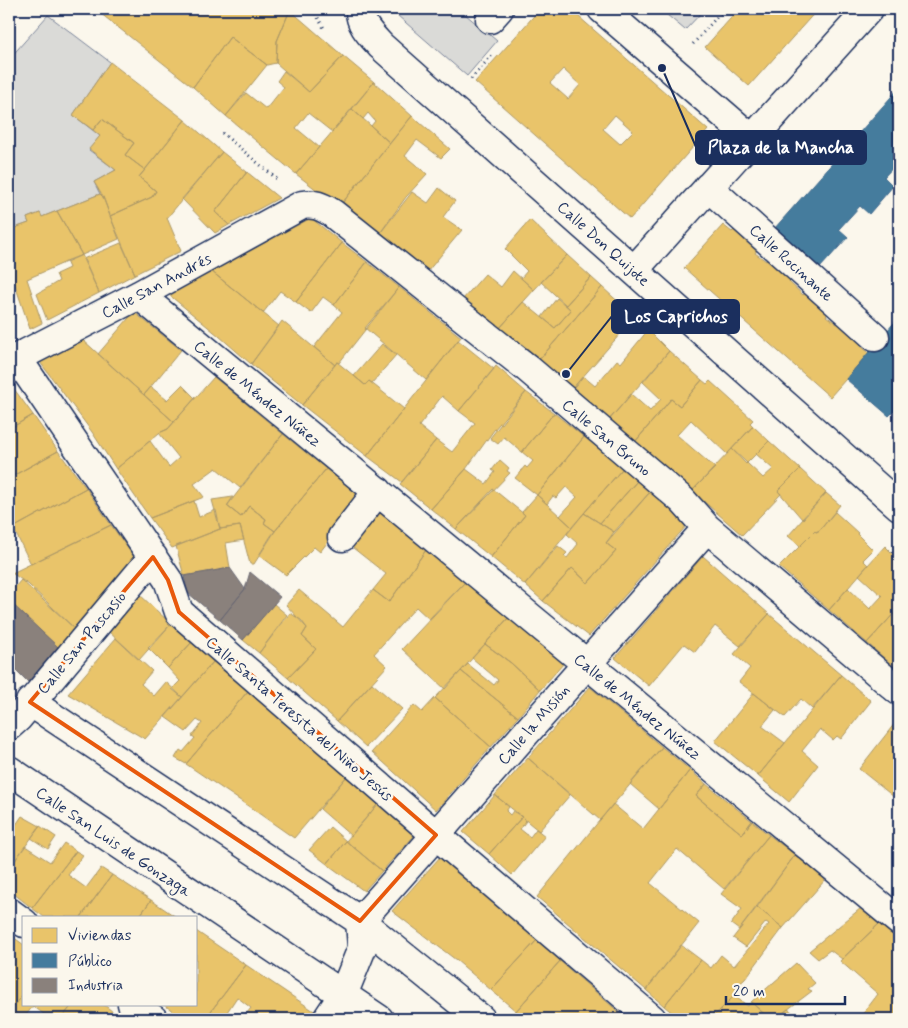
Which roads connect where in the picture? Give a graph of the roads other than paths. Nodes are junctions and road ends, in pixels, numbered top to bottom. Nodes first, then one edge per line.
1 (602, 9) edge
2 (869, 9) edge
3 (359, 12) edge
4 (752, 139) junction
5 (708, 187) junction
6 (302, 205) joint
7 (634, 270) junction
8 (139, 295) junction
9 (875, 337) dead end
10 (13, 360) edge
11 (378, 491) junction
12 (899, 506) edge
13 (707, 528) junction
14 (342, 536) dead end
15 (153, 558) junction
16 (586, 663) junction
17 (899, 691) edge
18 (30, 702) junction
19 (9, 726) edge
20 (9, 770) edge
21 (436, 835) junction
22 (9, 912) edge
23 (899, 920) edge
24 (360, 921) junction
25 (22, 922) edge
26 (343, 995) junction
27 (135, 1006) edge
28 (153, 1019) edge
29 (327, 1019) edge
30 (379, 1019) edge
31 (481, 1019) edge
32 (652, 1019) edge

1 - 4 street
2 - 4 street
3 - 7 street, Calle Don Quijote
4 - 5 street
5 - 7 street
5 - 9 street, Calle Rocinante
6 - 8 street, Calle San Andrés
6 - 13 street, Calle San Bruno
7 - 12 street, Calle Don Quijote
8 - 10 street, Calle San Andrés
8 - 11 street, Calle de Méndez Núñez
10 - 15 street, Calle Santa Teresita del Niño Jesús
11 - 14 street
11 - 16 street, Calle de Méndez Núñez
13 - 16 street, Calle la Misión
13 - 17 street, Calle San Bruno
15 - 18 street, Calle San Pascasio
15 - 21 street, Calle Santa Teresita del Niño Jesús
16 - 21 street, Calle la Misión
16 - 23 street, Calle de Méndez Núñez
18 - 19 street, Calle San Pascasio
18 - 24 street
20 - 26 street, Calle San Luis de Gonzaga
21 - 24 street, Calle la Misión
21 - 32 street, Calle Santa Teresita del Niño Jesús
22 - 25 street
24 - 26 street
24 - 31 street
26 - 29 street
26 - 30 street, Calle San Luis de Gonzaga
27 - 28 street

